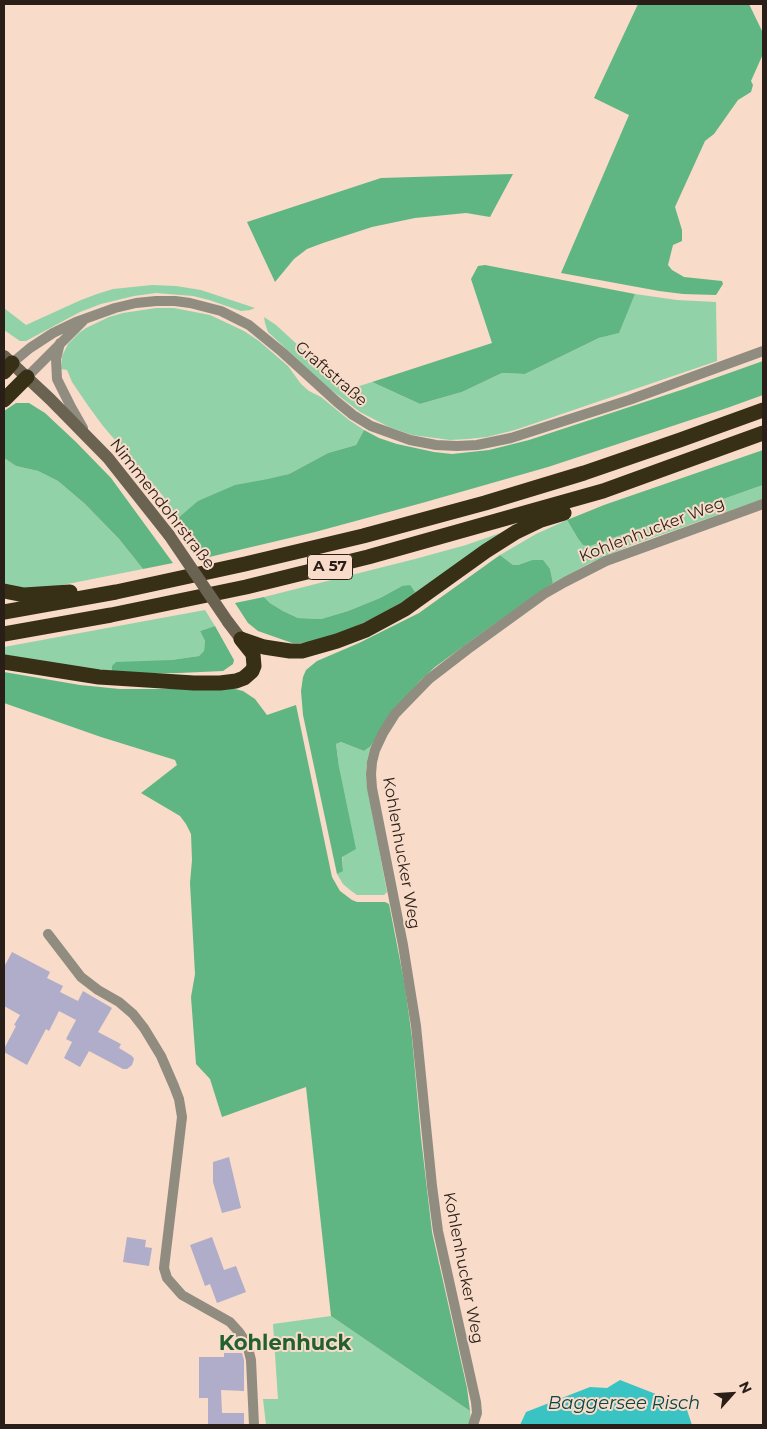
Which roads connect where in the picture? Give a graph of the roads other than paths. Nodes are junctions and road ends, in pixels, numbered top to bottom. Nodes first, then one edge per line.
1 (85, 319) junction
2 (60, 343) junction
3 (763, 351) edge
4 (7, 364) edge
5 (27, 377) junction
6 (4, 400) edge
7 (763, 410) edge
8 (763, 433) edge
9 (88, 438) junction
10 (650, 474) junction
11 (763, 504) edge
12 (4, 591) edge
13 (116, 592) junction
14 (4, 612) edge
15 (4, 634) edge
16 (242, 639) junction
17 (4, 662) edge
18 (48, 934) dead end
19 (254, 1425) edge
20 (473, 1425) edge

1 - 2 street, Graftstraße
1 - 3 street, Graftstraße
1 - 4 street, Graftstraße
2 - 5 street, Graftstraße
2 - 9 street
4 - 5 street, Nimmendohrstraße
5 - 6 highway
5 - 9 street, Nimmendohrstraße
7 - 13 highway, A 57
8 - 10 highway, A 57
9 - 16 street, Nimmendohrstraße, bridge
10 - 15 highway, A 57
10 - 16 highway
11 - 20 street, Kohlenhucker Weg
12 - 13 highway
13 - 14 highway, A 57
16 - 17 highway
18 - 19 street

